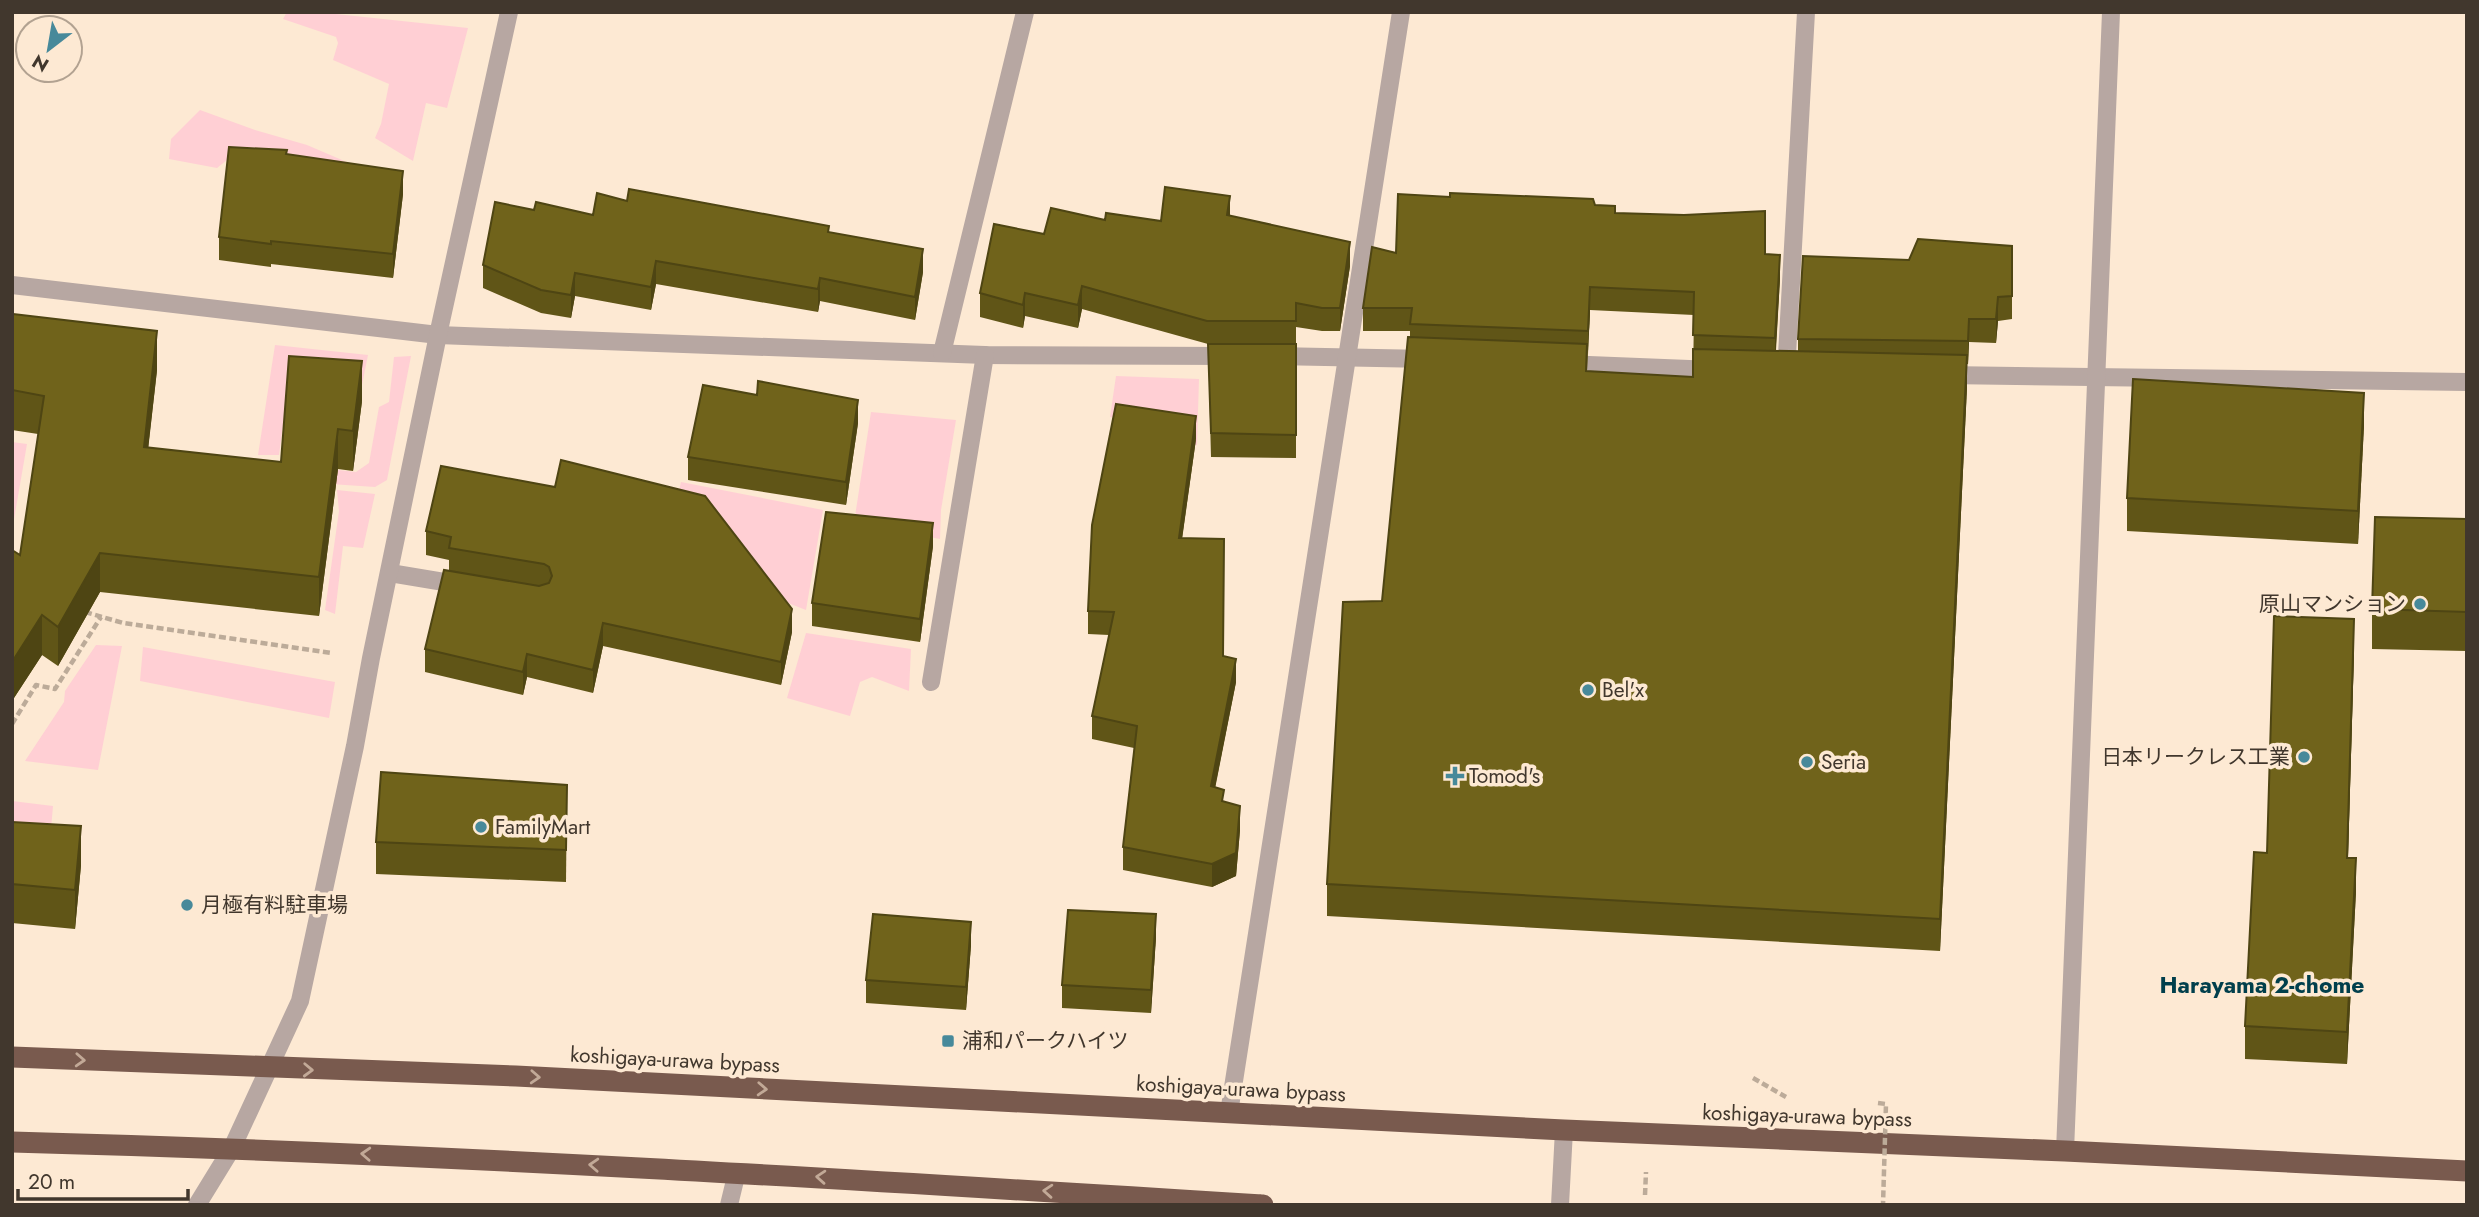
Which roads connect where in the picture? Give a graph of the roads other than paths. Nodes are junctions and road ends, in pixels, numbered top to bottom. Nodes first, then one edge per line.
1 (509, 12) edge
2 (1025, 12) edge
3 (1401, 12) edge
4 (1806, 12) edge
5 (2111, 12) edge
6 (12, 285) edge
7 (439, 335) junction
8 (942, 353) junction
9 (985, 355) junction
10 (1348, 356) junction
11 (1444, 360) edge
12 (1540, 364) edge
13 (1732, 371) edge
14 (1786, 373) edge
15 (1921, 375) edge
16 (2096, 377) junction
17 (2467, 382) edge
18 (390, 573) junction
19 (472, 586) edge
20 (932, 682) dead end
21 (12, 1057) edge
22 (270, 1069) junction
23 (1229, 1113) junction
24 (1564, 1130) junction
25 (12, 1142) edge
26 (232, 1148) junction
27 (2064, 1151) junction
28 (2467, 1171) edge
29 (737, 1172) junction
30 (197, 1205) edge
31 (729, 1205) edge
32 (1263, 1205) edge
33 (1560, 1205) edge

1 - 7 street
2 - 8 street
3 - 10 street
4 - 14 street
5 - 16 street
6 - 7 street
7 - 8 street
7 - 18 street
8 - 9 street
9 - 10 street
9 - 20 street
10 - 11 street
10 - 23 street
12 - 13 street
15 - 16 street
16 - 17 street
16 - 27 street
18 - 19 street
18 - 22 street
21 -> 22 highway, koshigaya-urawa bypass
22 -> 23 highway, koshigaya-urawa bypass
22 - 26 street
23 - 24 highway, koshigaya-urawa bypass
24 - 27 highway, koshigaya-urawa bypass
24 - 33 street
25 - 26 highway
29 -> 26 highway
26 - 30 street
27 - 28 highway, koshigaya-urawa bypass
29 - 31 street
32 -> 29 highway

